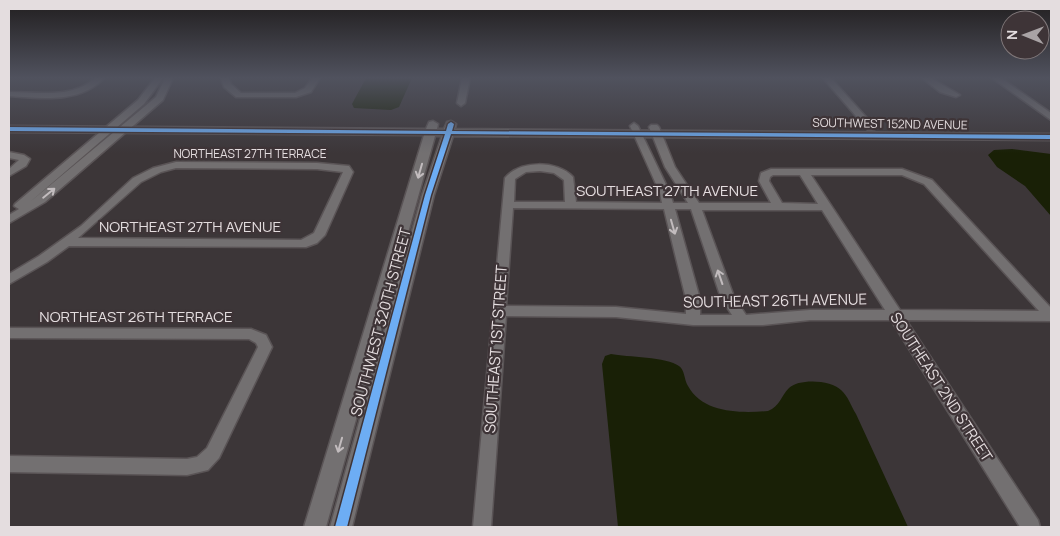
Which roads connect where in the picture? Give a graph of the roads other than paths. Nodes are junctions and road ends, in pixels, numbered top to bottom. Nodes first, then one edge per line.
1 (140, 103) edge
2 (153, 103) edge
3 (850, 103) edge
4 (1030, 103) edge
5 (1051, 118) edge
6 (9, 121) edge
7 (125, 124) junction
8 (441, 128) junction
9 (872, 128) junction
10 (1051, 128) edge
11 (9, 129) edge
12 (109, 129) junction
13 (635, 130) junction
14 (655, 130) junction
15 (1051, 137) edge
16 (9, 155) edge
17 (803, 171) junction
18 (9, 173) edge
19 (682, 186) junction
20 (661, 187) junction
21 (508, 205) junction
22 (571, 205) junction
23 (667, 206) junction
24 (696, 206) junction
25 (778, 207) junction
26 (826, 207) junction
27 (9, 216) edge
28 (9, 220) edge
29 (312, 240) joint
30 (66, 242) junction
31 (9, 280) edge
32 (499, 311) junction
33 (895, 315) junction
34 (1051, 316) edge
35 (693, 320) junction
36 (742, 320) junction
37 (9, 333) edge
38 (9, 464) edge
39 (315, 527) edge
40 (341, 527) edge
41 (482, 527) edge
42 (1031, 527) edge

1 - 7 street
2 - 7 street
3 - 9 street
4 - 5 street
6 - 7 street, SOUTHWEST 152ND AVENUE
7 - 8 street, SOUTHWEST 152ND AVENUE
7 - 12 street, SOUTHWEST 152ND AVENUE
28 -> 7 street
8 - 13 street, SOUTHWEST 152ND AVENUE
8 -> 39 street, SOUTHWEST 320TH STREET
8 - 40 street, SOUTHWEST 320TH STREET
9 - 10 street, SOUTHWEST 152ND AVENUE
9 - 14 street, SOUTHWEST 152ND AVENUE
11 - 12 street, SOUTHWEST 152ND AVENUE
12 - 27 street
13 - 14 street, SOUTHWEST 152ND AVENUE
13 - 20 street
14 - 15 street, SOUTHWEST 152ND AVENUE
14 - 19 street
16 - 18 street
17 - 25 street
17 - 26 street, SOUTHEAST 2ND STREET
17 - 34 street
19 - 20 street
19 - 24 street
20 - 23 street
21 - 22 street, SOUTHEAST 27TH AVENUE
21 - 22 street, SOUTHEAST 1ST STREET
21 - 32 street, SOUTHEAST 1ST STREET
22 - 23 street, SOUTHEAST 27TH AVENUE
23 - 24 street, SOUTHEAST 27TH AVENUE
23 -> 35 street
24 - 25 street, SOUTHEAST 27TH AVENUE
36 -> 24 street
25 - 26 street, SOUTHEAST 27TH AVENUE
26 - 33 street, SOUTHEAST 2ND STREET
29 - 30 street, NORTHEAST 27TH AVENUE
29 - 30 street, NORTHEAST 27TH TERRACE
30 - 31 street, NORTHEAST 27TH TERRACE
32 - 35 street, SOUTHEAST 26TH AVENUE
32 - 41 street, SOUTHEAST 1ST STREET
33 - 34 street, SOUTHEAST 26TH AVENUE
33 - 36 street, SOUTHEAST 26TH AVENUE
33 - 42 street, SOUTHEAST 2ND STREET
35 - 36 street, SOUTHEAST 26TH AVENUE
37 - 38 street, NORTHEAST 26TH TERRACE

